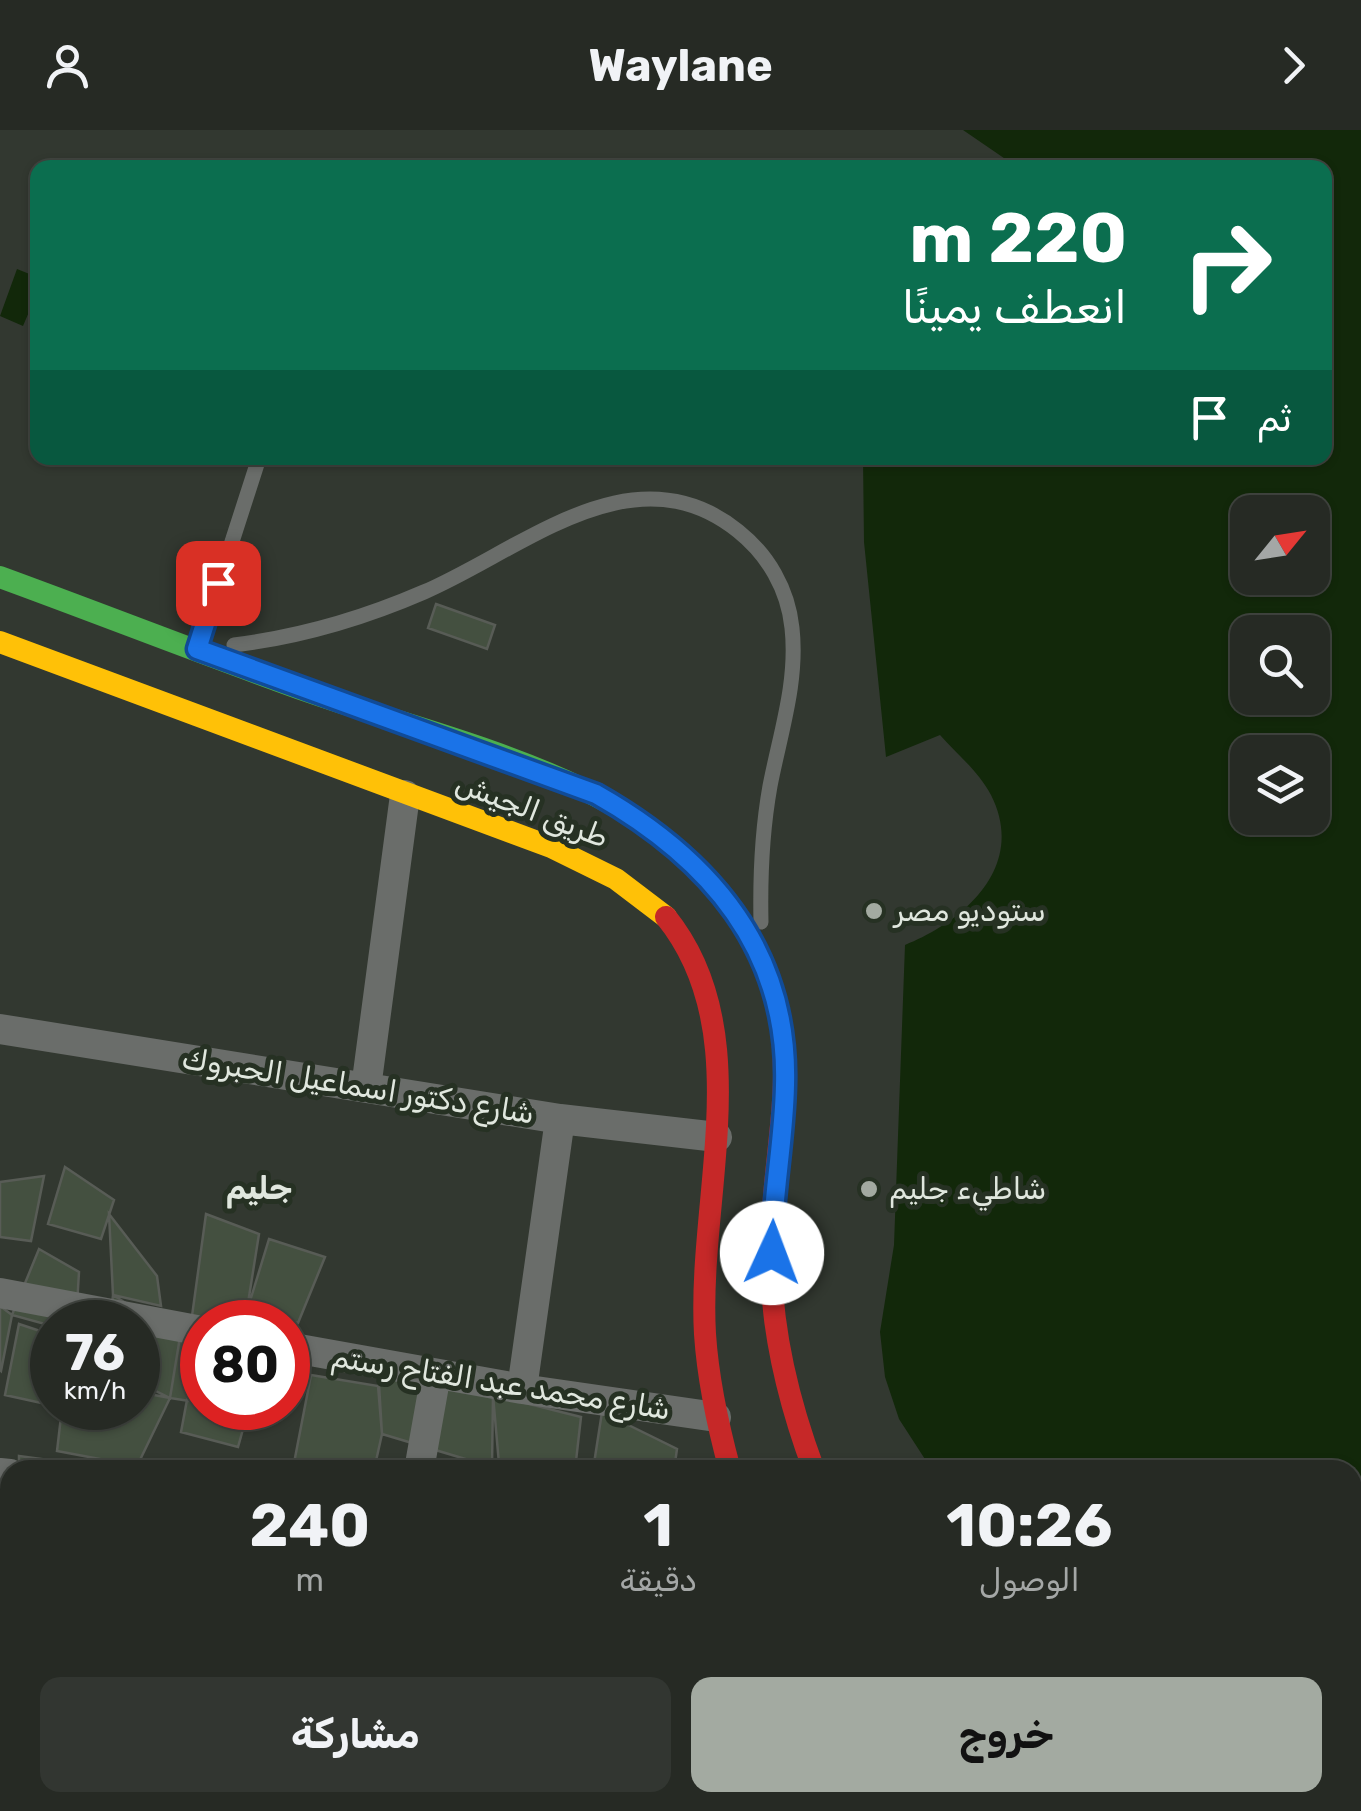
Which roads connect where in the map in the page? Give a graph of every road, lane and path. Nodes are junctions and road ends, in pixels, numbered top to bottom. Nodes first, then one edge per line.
1 (258, 465) edge
2 (0, 577) edge
3 (0, 642) edge
4 (197, 649) junction
5 (405, 795) junction
6 (766, 966) junction
7 (0, 1029) edge
8 (366, 1088) junction
9 (560, 1118) junction
10 (717, 1137) junction
11 (0, 1293) edge
12 (180, 1327) edge
13 (310, 1351) edge
14 (436, 1374) junction
15 (522, 1389) junction
16 (716, 1417) junction
17 (420, 1460) edge
18 (727, 1460) edge
19 (811, 1460) edge

1 - 4 lane
2 - 4 highway, طريق الجيش
3 - 5 highway, طريق الجيش
4 - 6 highway, طريق الجيش
4 - 6 lane
5 - 8 street
5 - 10 highway, طريق الجيش
6 - 19 highway, طريق الجيش
7 - 8 street, شارع دكتور اسماعيل الحبروك
8 - 9 street, شارع دكتور اسماعيل الحبروك
9 - 10 street, شارع دكتور اسماعيل الحبروك
9 - 15 street
10 - 16 highway, طريق الجيش
11 - 12 street
13 - 14 street, شارع محمد عبد الفتاح رستم
14 - 15 street, شارع محمد عبد الفتاح رستم
14 - 17 street
15 - 16 street, شارع محمد عبد الفتاح رستم
16 - 18 highway, طريق الجيش

